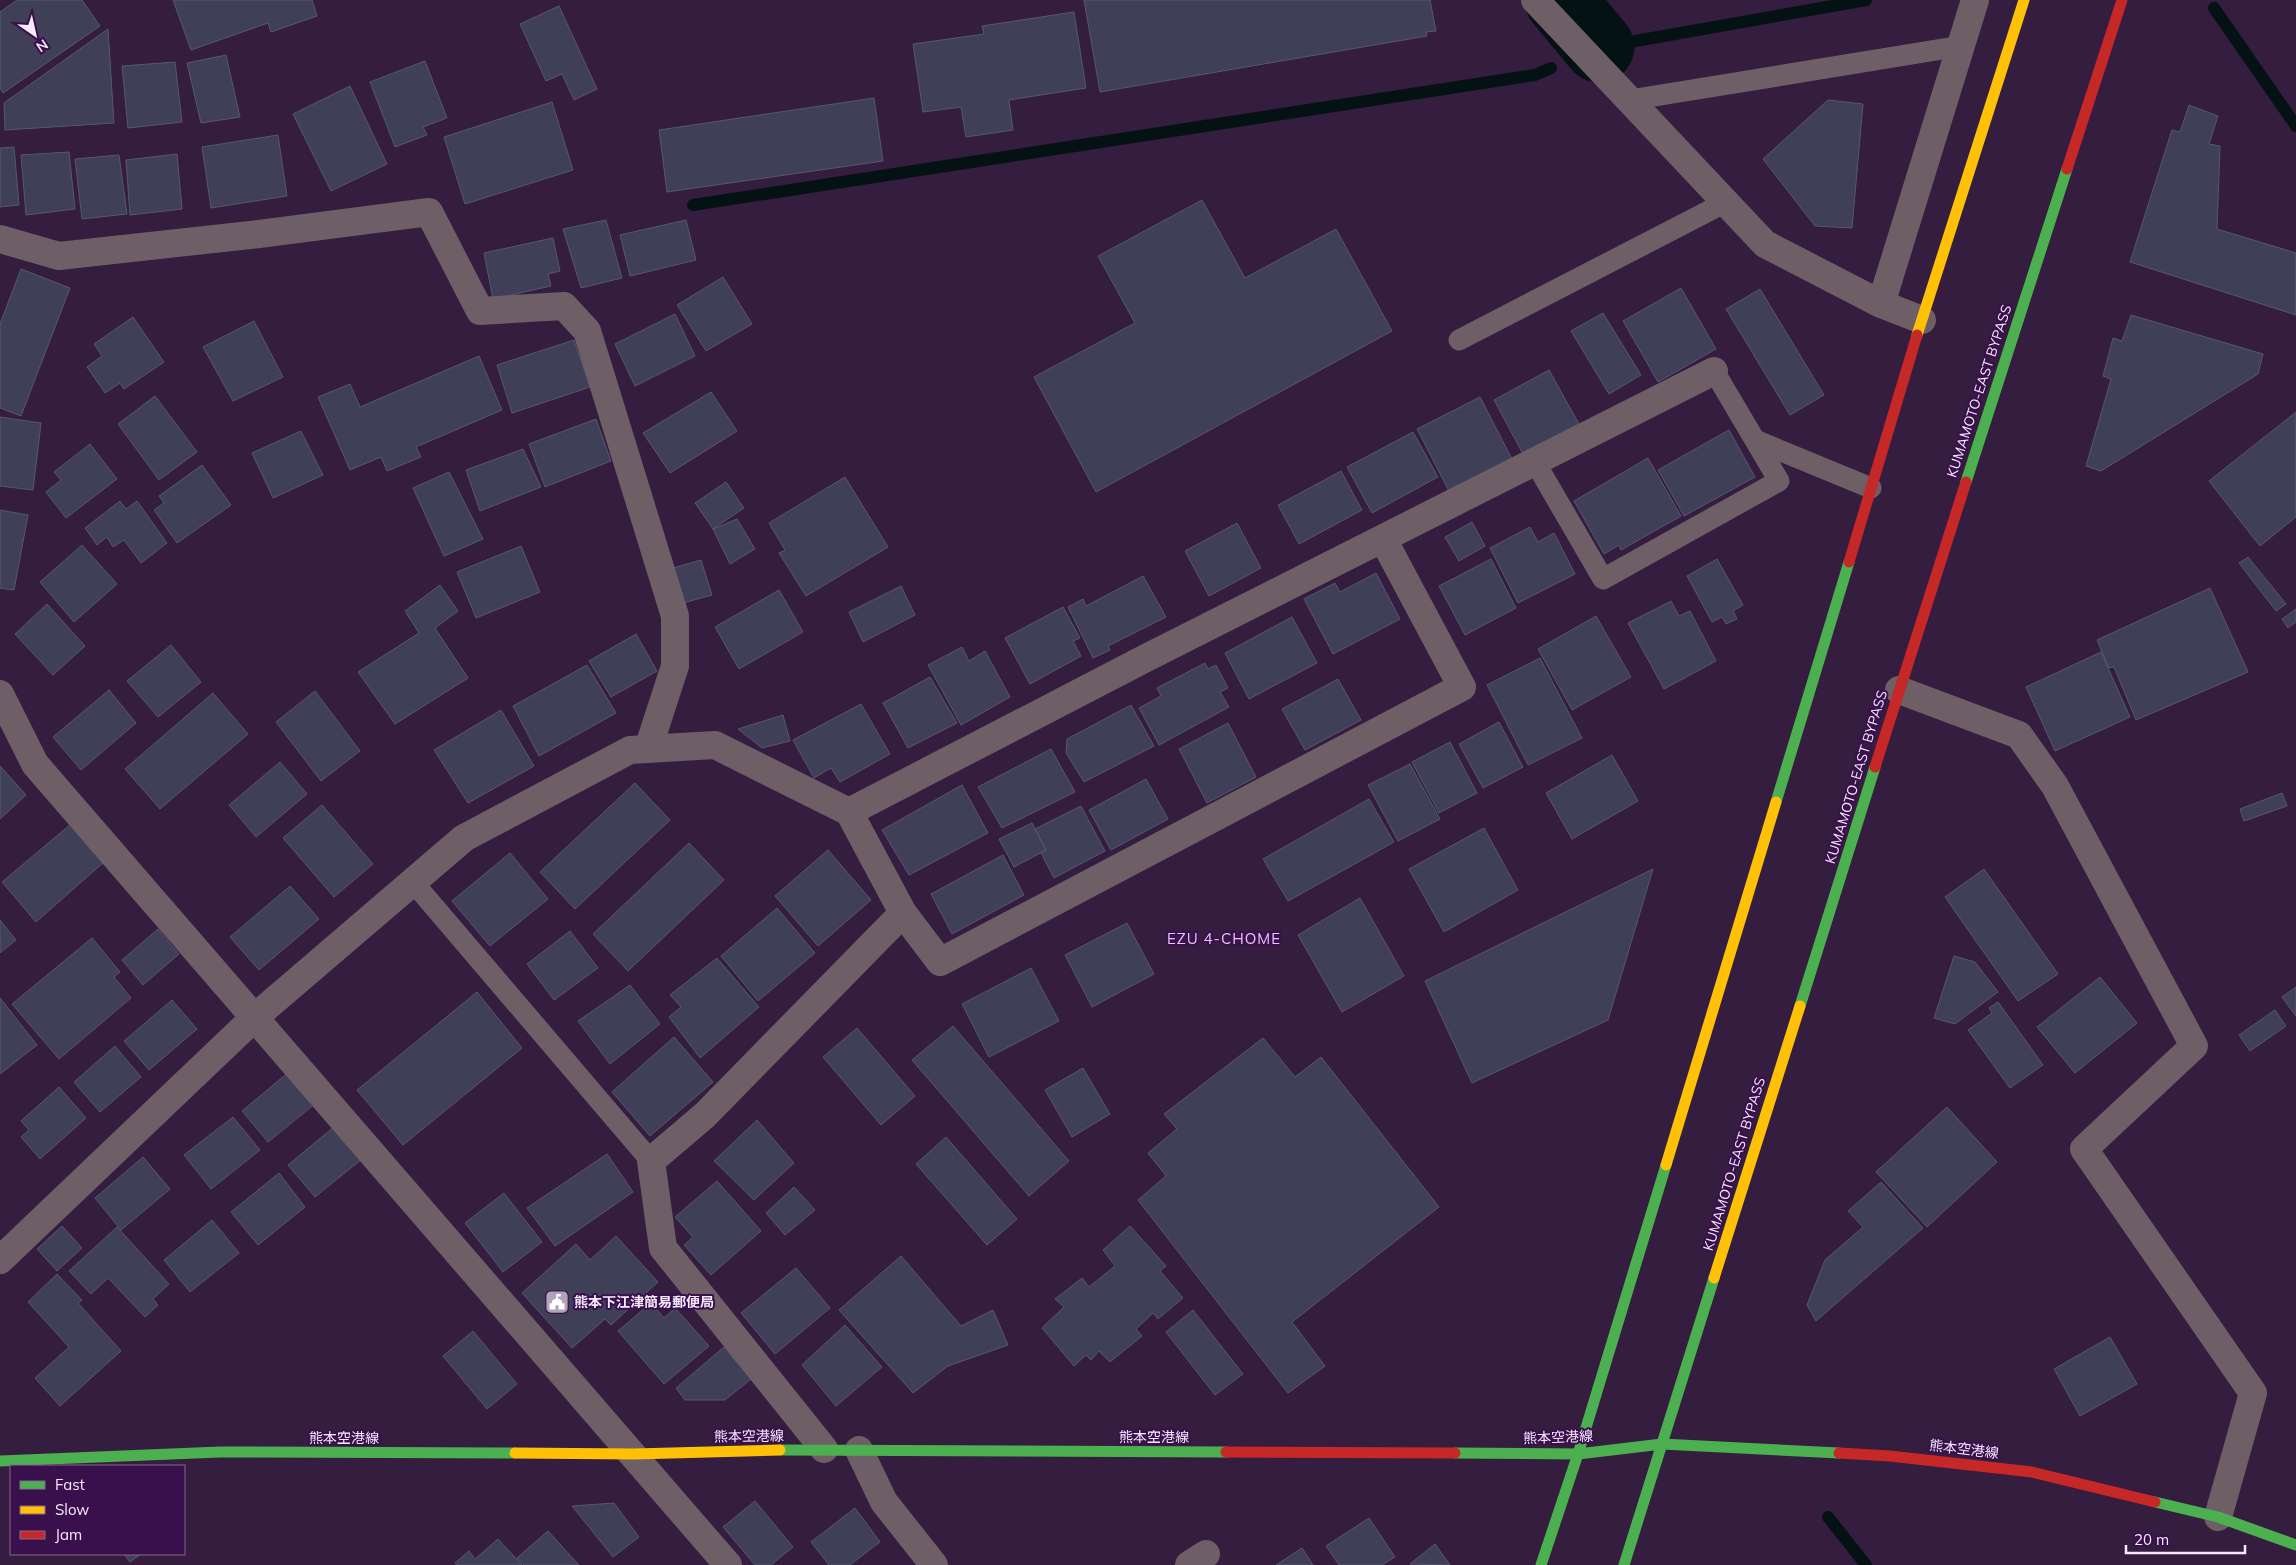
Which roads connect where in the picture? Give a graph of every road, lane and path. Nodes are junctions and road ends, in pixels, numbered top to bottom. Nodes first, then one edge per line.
1 (1535, 0) edge
2 (1975, 0) edge
3 (2024, 0) edge
4 (2122, 0) edge
5 (1961, 46) junction
6 (1630, 100) junction
7 (1726, 202) junction
8 (0, 239) edge
9 (1882, 304) junction
10 (1922, 320) junction
11 (1459, 340) dead end
12 (1714, 371) joint
13 (1755, 440) junction
14 (1535, 462) junction
15 (1871, 488) junction
16 (1383, 539) junction
17 (1899, 690) junction
18 (0, 694) edge
19 (648, 749) junction
20 (849, 812) junction
21 (413, 882) junction
22 (903, 913) junction
23 (254, 1017) junction
24 (651, 1161) junction
25 (0, 1260) edge
26 (1662, 1444) junction
27 (824, 1450) junction
28 (859, 1450) junction
29 (634, 1454) junction
30 (1578, 1454) junction
31 (0, 1461) edge
32 (2218, 1517) junction
33 (2296, 1545) edge
34 (728, 1565) edge
35 (934, 1565) edge
36 (1541, 1565) edge
37 (1624, 1565) edge

1 - 6 street
2 - 5 street
3 - 10 main road
4 - 17 main road, KUMAMOTO-EAST BYPASS
5 - 6 lane
5 - 9 street
6 - 7 street
7 - 9 street
7 - 11 lane
8 - 19 street
9 - 10 street
10 - 15 main road
12 - 13 lane
12 - 14 street
13 - 14 lane
13 - 15 lane
14 - 16 street
15 - 30 main road
16 - 20 street
16 - 22 street
17 - 26 main road, KUMAMOTO-EAST BYPASS
17 - 32 street
18 - 23 street
19 - 20 street
19 - 21 street
20 - 22 street
21 - 23 street
21 - 24 lane
22 - 24 street
23 - 25 street
23 - 29 street
24 - 27 street
26 - 30 main road, 熊本空港線
26 - 32 main road, 熊本空港線
26 - 37 main road, KUMAMOTO-EAST BYPASS
27 - 28 main road, 熊本空港線
27 - 29 main road, 熊本空港線
28 - 30 main road, 熊本空港線
28 - 35 street
29 - 31 main road, 熊本空港線
29 - 34 street
30 - 36 main road
32 - 33 main road, 熊本空港線

